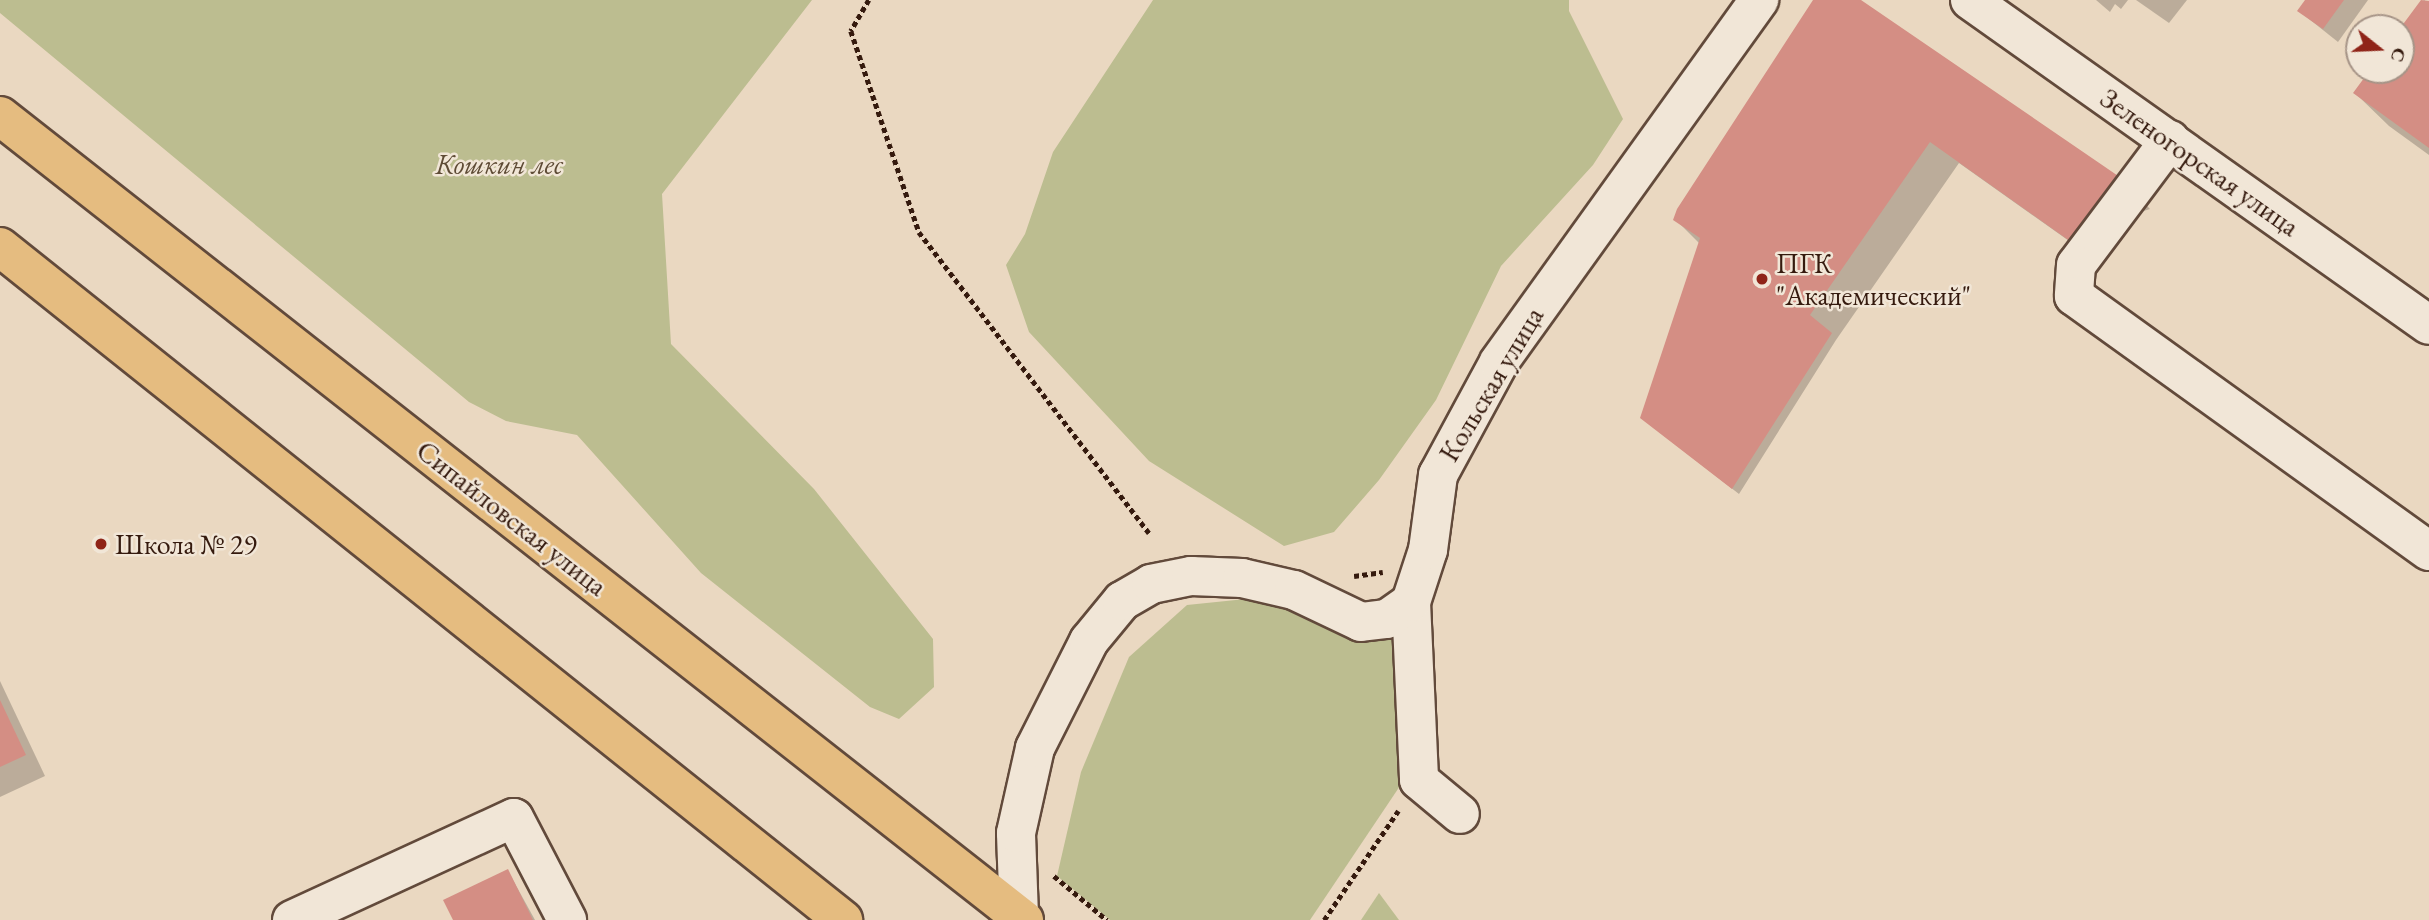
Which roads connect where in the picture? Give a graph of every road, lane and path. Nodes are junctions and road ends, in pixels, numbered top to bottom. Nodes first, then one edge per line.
1 (869, 0) edge
2 (1759, 0) edge
3 (1970, 0) edge
4 (0, 116) edge
5 (2170, 140) junction
6 (0, 247) edge
7 (2429, 325) edge
8 (1149, 533) dead end
9 (2429, 551) edge
10 (1392, 565) dead end
11 (1343, 576) dead end
12 (1411, 603) junction
13 (1419, 780) junction
14 (1460, 814) dead end
15 (1022, 918) edge
16 (292, 920) edge
17 (567, 920) edge
18 (843, 920) edge
19 (1324, 920) edge

1 - 8 path
2 - 12 street, Кольская улица
3 - 5 street, Зеленогорская улица
4 - 15 main road, Сипайловская улица
5 - 7 street, Зеленогорская улица
5 - 9 street
6 - 18 main road
10 - 11 path
12 - 13 street
12 - 15 street
13 - 14 street
13 - 19 path
16 - 17 street

